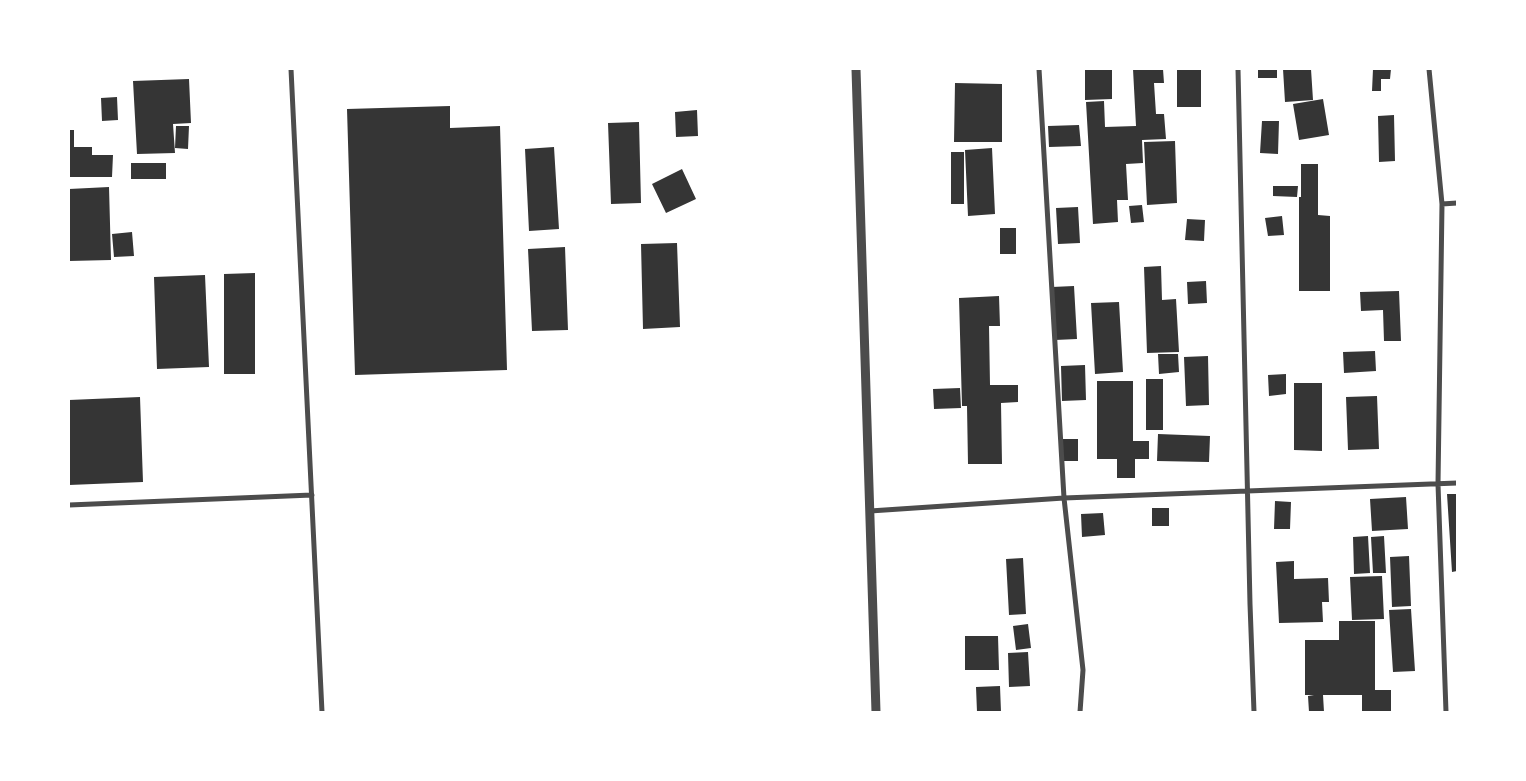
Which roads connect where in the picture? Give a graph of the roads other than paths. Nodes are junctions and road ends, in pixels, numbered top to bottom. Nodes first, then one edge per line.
1 (291, 69) edge
2 (856, 69) edge
3 (1039, 69) edge
4 (1238, 69) edge
5 (1429, 69) edge
6 (1442, 204) junction
7 (1457, 204) edge
8 (1457, 483) edge
9 (1438, 484) junction
10 (1248, 492) junction
11 (312, 495) junction
12 (1064, 498) junction
13 (69, 505) edge
14 (870, 511) junction
15 (322, 712) edge
16 (876, 712) edge
17 (1080, 712) edge
18 (1254, 712) edge
19 (1446, 712) edge

1 - 11 street
2 - 14 street
3 - 12 street
4 - 10 street
5 - 6 street
6 - 7 street
6 - 9 street
8 - 9 street
9 - 10 street
9 - 19 street
10 - 12 street
10 - 18 street
11 - 13 street
11 - 15 street
12 - 14 street
12 - 17 street
14 - 16 street

